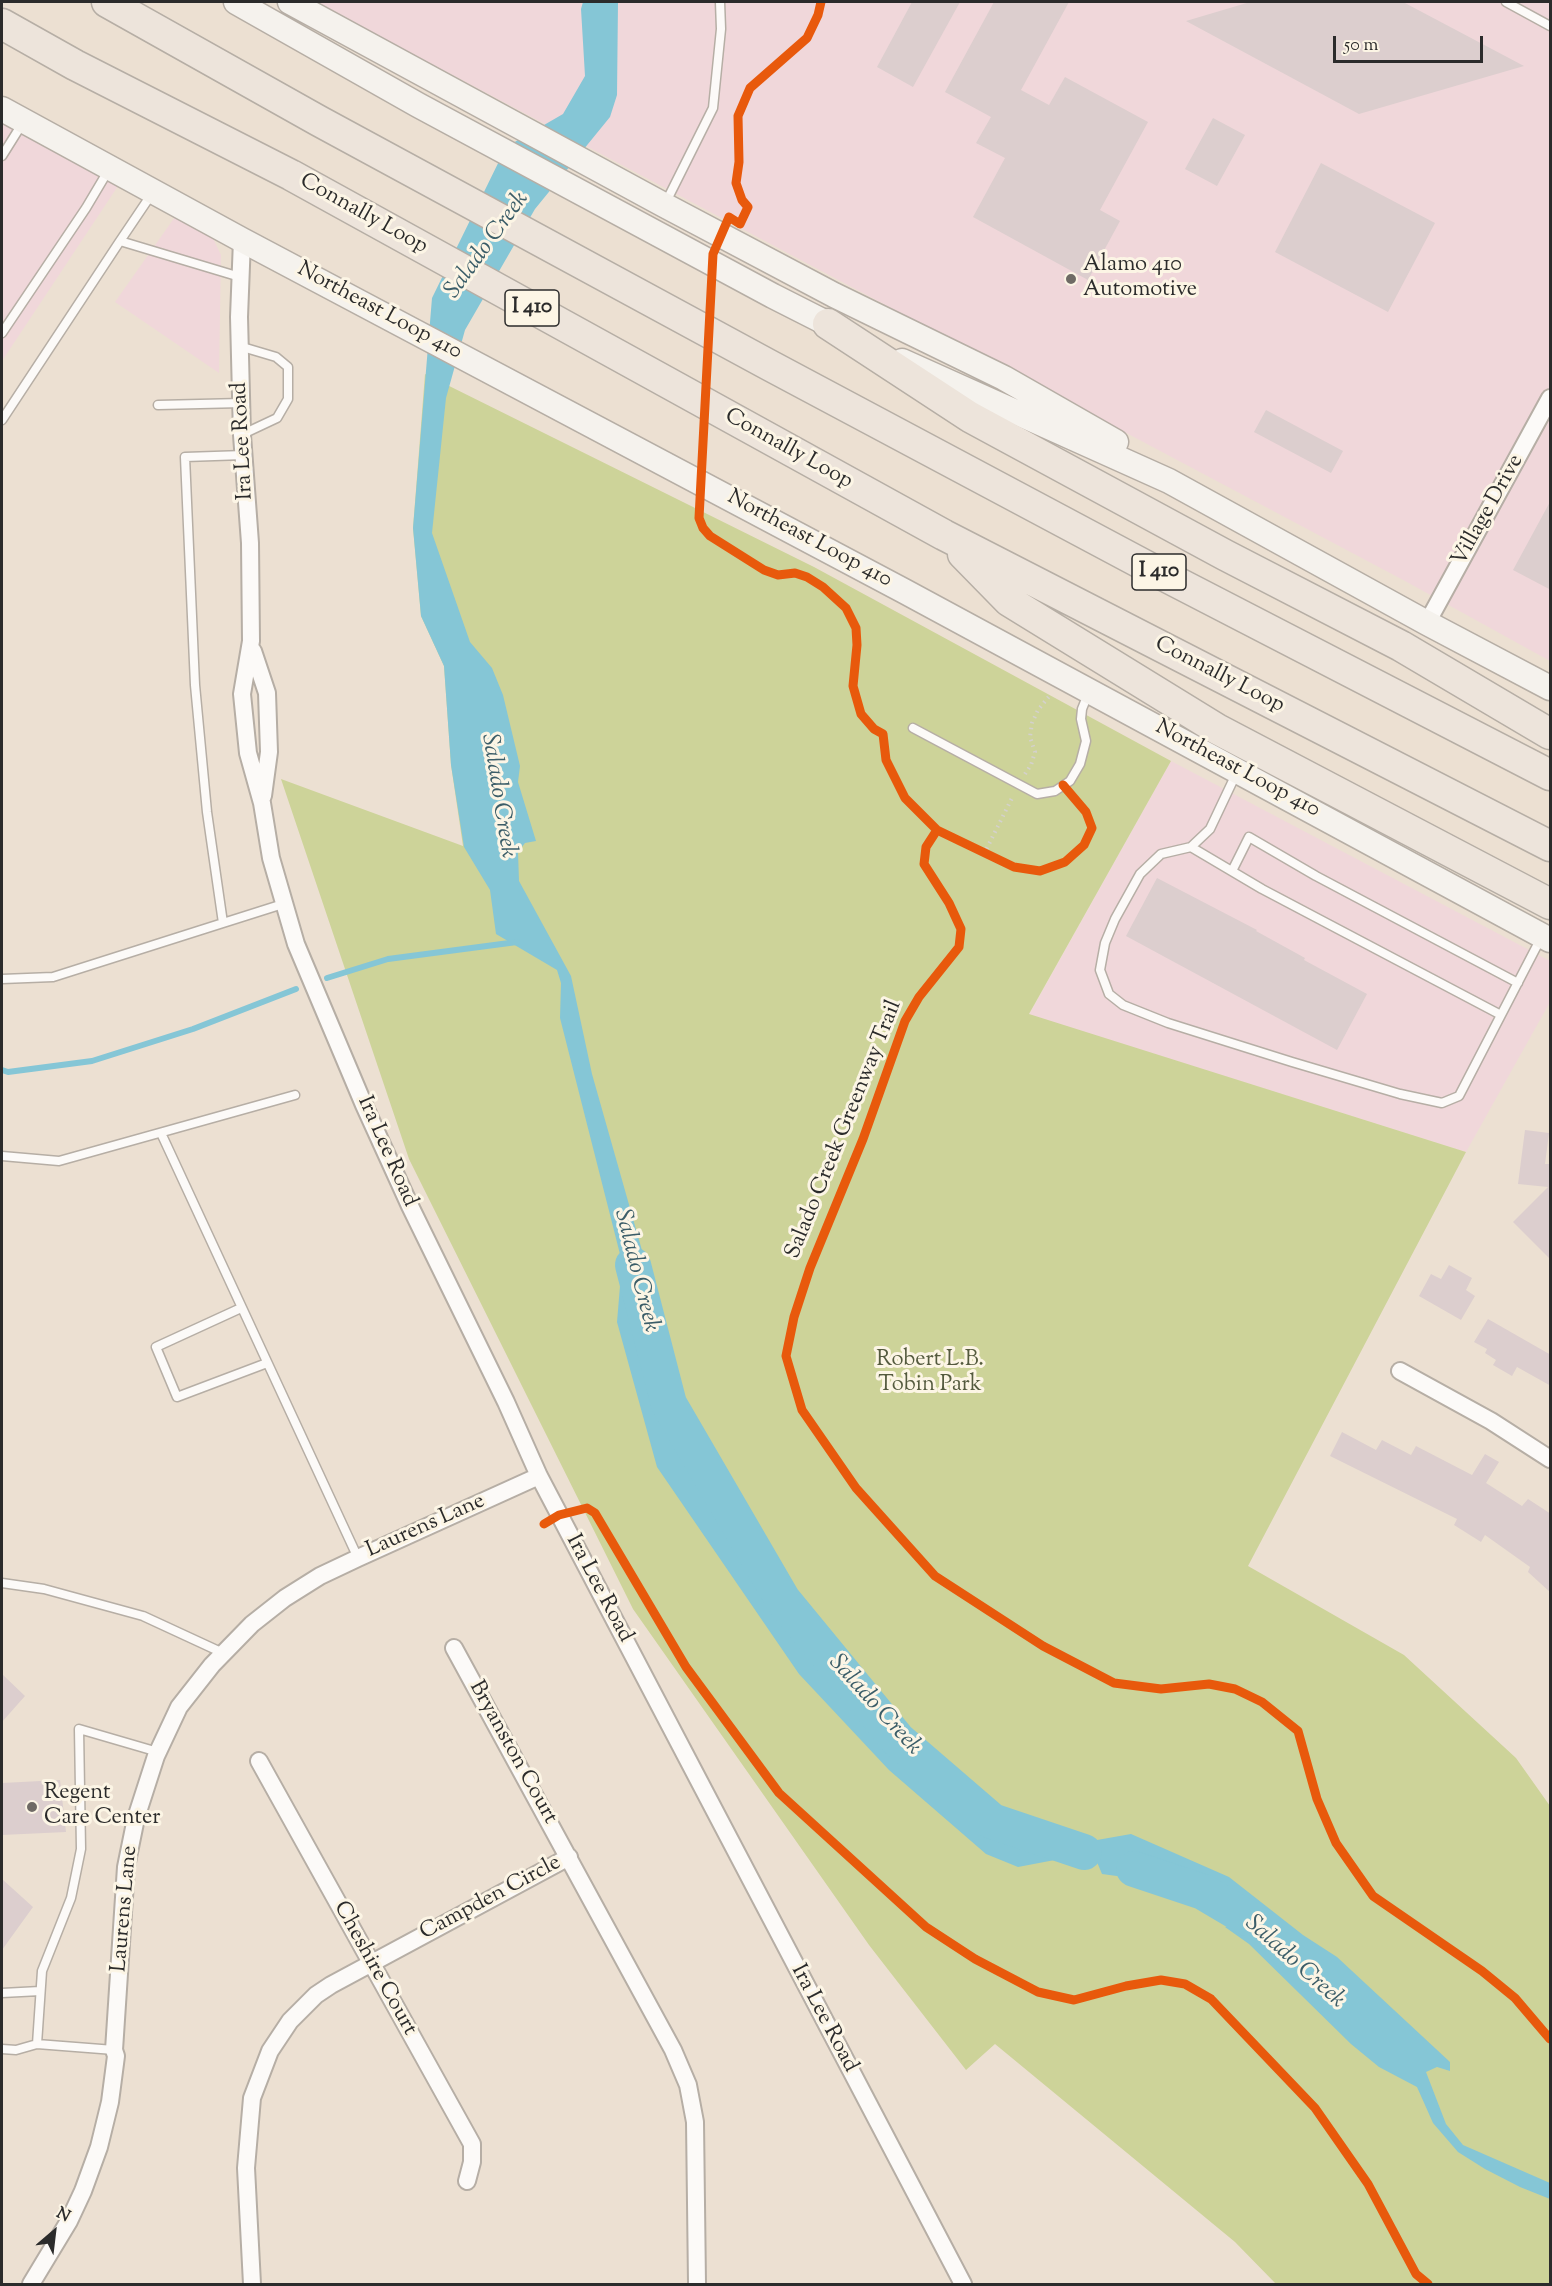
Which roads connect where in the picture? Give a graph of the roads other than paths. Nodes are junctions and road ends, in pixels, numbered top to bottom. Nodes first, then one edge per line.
1 (107, 2) edge
2 (236, 2) edge
3 (290, 2) edge
4 (720, 2) edge
5 (1506, 2) edge
6 (2, 24) edge
7 (1551, 26) edge
8 (2, 34) edge
9 (75, 64) junction
10 (2, 109) edge
11 (23, 121) junction
12 (2, 156) edge
13 (110, 168) junction
14 (154, 192) junction
15 (664, 205) junction
16 (242, 240) junction
17 (120, 241) junction
18 (240, 277) junction
19 (828, 324) junction
20 (2, 333) edge
21 (239, 346) junction
22 (1551, 398) edge
23 (242, 403) junction
24 (158, 405) dead end
25 (2, 420) edge
26 (243, 434) junction
27 (244, 455) junction
28 (1222, 511) junction
29 (944, 535) junction
30 (1427, 623) junction
31 (251, 641) junction
32 (1551, 688) edge
33 (1090, 690) junction
34 (913, 728) dead end
35 (1551, 734) edge
36 (1238, 771) junction
37 (1551, 775) edge
38 (262, 803) junction
39 (1551, 846) edge
40 (1191, 847) junction
41 (1232, 871) junction
42 (283, 904) junction
43 (1551, 904) edge
44 (223, 923) junction
45 (1546, 938) edge
46 (2, 979) edge
47 (1518, 983) junction
48 (1501, 1015) junction
49 (295, 1095) dead end
50 (161, 1133) junction
51 (2, 1156) edge
52 (241, 1308) junction
53 (267, 1363) junction
54 (1400, 1371) dead end
55 (1551, 1459) edge
56 (538, 1476) junction
57 (358, 1558) junction
58 (2, 1583) edge
59 (454, 1648) dead end
60 (223, 1653) junction
61 (158, 1752) junction
62 (259, 1761) dead end
63 (569, 1857) junction
64 (370, 1964) junction
65 (40, 1991) junction
66 (2, 1993) edge
67 (37, 2044) junction
68 (2, 2049) edge
69 (114, 2050) junction
70 (467, 2181) dead end
71 (31, 2284) edge
72 (252, 2284) edge
73 (697, 2284) edge
74 (963, 2284) edge

1 - 37 highway, I 410
2 - 19 main road
3 - 15 main road
4 - 15 lane
5 - 7 lane
6 - 9 highway, Connally Loop / I 410
8 - 9 highway
9 - 29 highway, Connally Loop / I 410
10 - 11 main road, Northeast Loop 410
11 - 12 lane
11 - 13 main road, Northeast Loop 410
13 - 14 main road, Northeast Loop 410
13 - 20 lane
14 - 16 main road, Northeast Loop 410
14 - 17 lane
15 - 28 main road
16 - 18 street, Ira Lee Road
16 - 33 main road, Northeast Loop 410
17 - 18 lane
17 - 25 lane
18 - 21 street, Ira Lee Road
19 - 28 main road
19 - 35 highway
21 - 23 street, Ira Lee Road
21 - 26 lane
22 - 30 street, Village Drive
23 - 24 lane
23 - 26 street, Ira Lee Road
26 - 27 street, Ira Lee Road
27 - 31 street, Ira Lee Road
27 - 44 lane
28 - 30 main road
29 - 39 highway, Connally Loop / I 410
29 - 43 highway
30 - 32 main road
31 - 38 street, Ira Lee Road
31 - 38 street, Ira Lee Road
33 - 34 lane
33 - 36 main road, Northeast Loop 410
36 - 40 lane
36 - 45 main road, Northeast Loop 410
38 - 42 street, Ira Lee Road
40 - 41 lane
40 - 48 lane
41 - 47 lane
41 - 48 lane
42 - 44 lane
42 - 56 street, Ira Lee Road
44 - 46 lane
45 - 47 lane
47 - 48 lane
49 - 50 lane
50 - 51 lane
50 - 52 lane
52 - 53 lane
52 - 53 lane
53 - 57 lane
54 - 55 street
56 - 57 street, Laurens Lane
56 - 74 street, Ira Lee Road
57 - 60 street, Laurens Lane
58 - 60 lane
59 - 63 street, Bryanston Court
60 - 61 street, Laurens Lane
61 - 65 lane
61 - 69 street, Laurens Lane
62 - 64 street, Cheshire Court
63 - 64 street, Campden Circle
63 - 73 street, Campden Circle
64 - 70 street, Cheshire Court
64 - 72 street, Campden Circle
65 - 66 lane
65 - 67 lane
67 - 68 lane
67 - 69 lane
69 - 71 street, Laurens Lane

